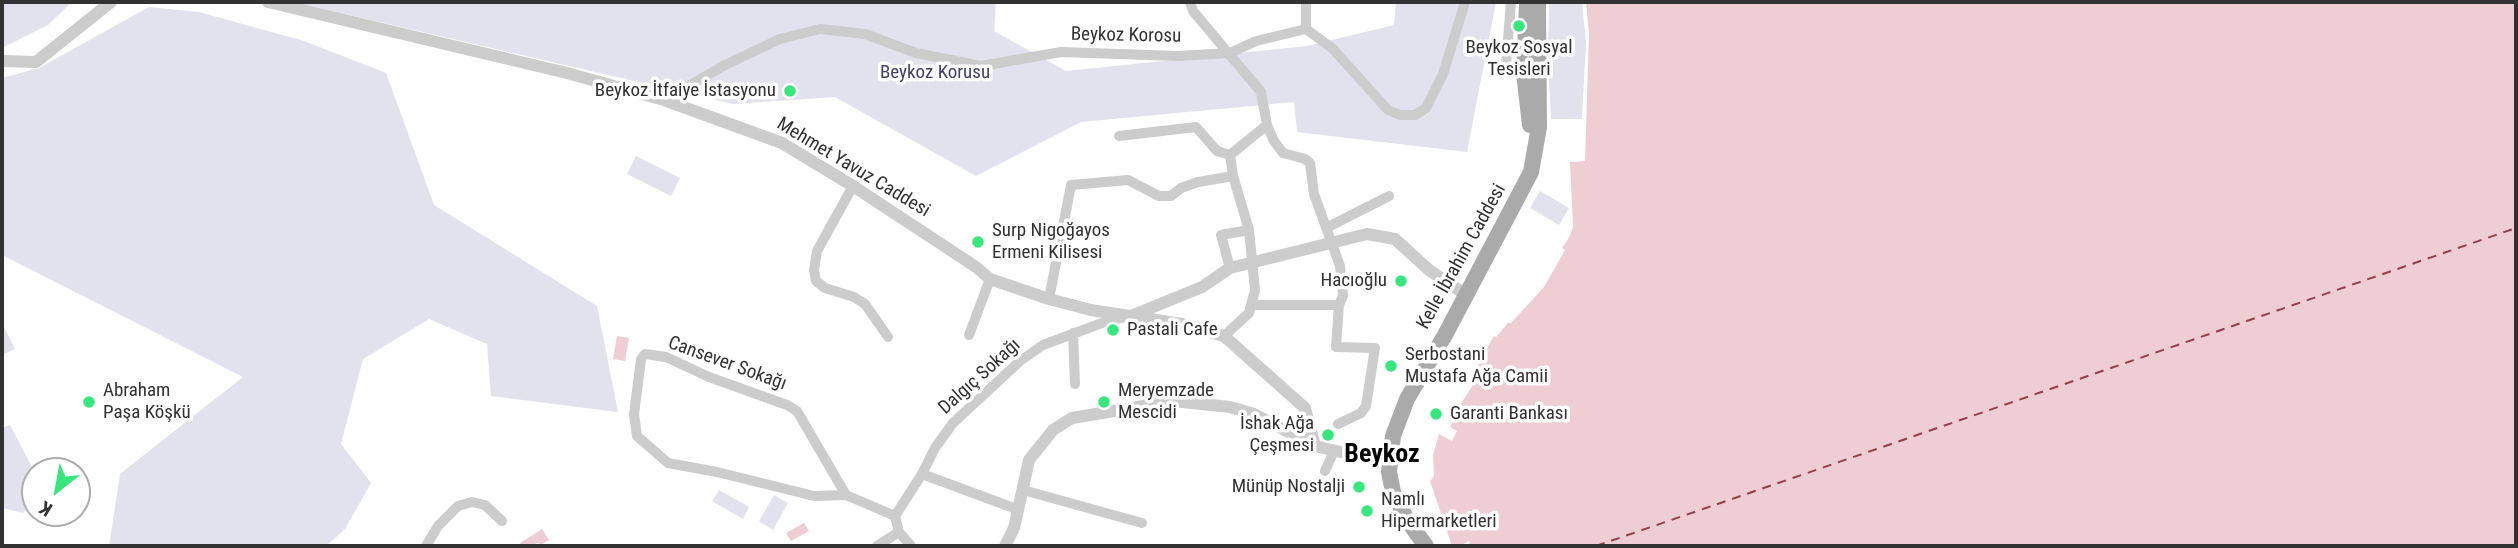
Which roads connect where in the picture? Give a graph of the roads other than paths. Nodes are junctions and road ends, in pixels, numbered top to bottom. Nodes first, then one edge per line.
1 (111, 2) edge
2 (268, 2) edge
3 (1190, 2) edge
4 (1306, 2) edge
5 (1465, 2) edge
6 (1511, 2) edge
7 (1527, 2) edge
8 (1538, 2) edge
9 (1306, 29) junction
10 (1230, 53) junction
11 (2, 61) edge
12 (1524, 73) junction
13 (664, 100) junction
14 (1268, 125) junction
15 (1119, 136) dead end
16 (1534, 151) junction
17 (1230, 155) junction
18 (1233, 176) junction
19 (853, 186) junction
20 (1389, 196) dead end
21 (1328, 227) junction
22 (1249, 230) junction
23 (1333, 243) junction
24 (1254, 261) junction
25 (1230, 268) junction
26 (990, 279) junction
27 (1466, 295) junction
28 (1049, 299) junction
29 (1251, 305) junction
30 (1339, 305) junction
31 (1131, 316) junction
32 (1073, 333) junction
33 (969, 335) dead end
34 (1223, 335) junction
35 (888, 337) dead end
36 (1074, 384) dead end
37 (1338, 424) dead end
38 (1315, 446) junction
39 (1334, 451) junction
40 (1390, 457) junction
41 (1325, 471) dead end
42 (922, 474) junction
43 (1023, 490) junction
44 (846, 495) junction
45 (1019, 510) junction
46 (895, 516) junction
47 (502, 522) dead end
48 (1142, 523) dead end
49 (899, 532) junction
50 (426, 546) edge
51 (877, 546) edge
52 (911, 546) edge
53 (1005, 546) edge
54 (1426, 546) edge

1 - 11 street
2 - 13 street, Mehmet Yavuz Caddesi
3 - 10 street
4 - 9 street
5 - 9 street
6 - 12 street
7 - 12 main road, Kelle İbrahim Caddesi
8 - 16 main road, Kelle İbrahim Caddesi
9 - 10 street, Beykoz Korosu
10 - 13 street, Beykoz Korosu
10 - 14 street
12 - 16 main road, Kelle İbrahim Caddesi
13 - 19 street, Mehmet Yavuz Caddesi
14 - 17 street
14 - 21 street
15 - 17 street
16 - 27 main road, Kelle İbrahim Caddesi
17 - 18 street
18 - 22 street
18 - 28 street
19 - 26 street, Mehmet Yavuz Caddesi
19 - 35 street
20 - 21 street
21 - 23 street
22 - 24 street
22 - 25 street
23 - 24 street
23 - 27 street
23 - 30 street
24 - 25 street
24 - 29 street
25 - 31 street
26 - 28 street, Mehmet Yavuz Caddesi
26 - 33 street
27 - 40 main road, Kelle İbrahim Caddesi
28 - 31 street, Mehmet Yavuz Caddesi
29 - 30 street
29 - 34 street
30 - 37 street
31 - 32 street, Dalgıç Sokağı
31 - 34 street, Mehmet Yavuz Caddesi
32 - 36 street
32 - 42 street, Dalgıç Sokağı
34 - 38 street, Mehmet Yavuz Caddesi
38 - 39 street
38 - 43 street
39 - 40 street
39 - 41 street
40 - 54 main road, Kelle İbrahim Caddesi
42 - 45 street
42 - 46 street, Dalgıç Sokağı
43 - 45 street
43 - 48 street
44 - 44 street, Cansever Sokağı
44 - 46 street, Cansever Sokağı
45 - 53 street
46 - 49 street
47 - 50 street
49 - 51 street
49 - 52 street

